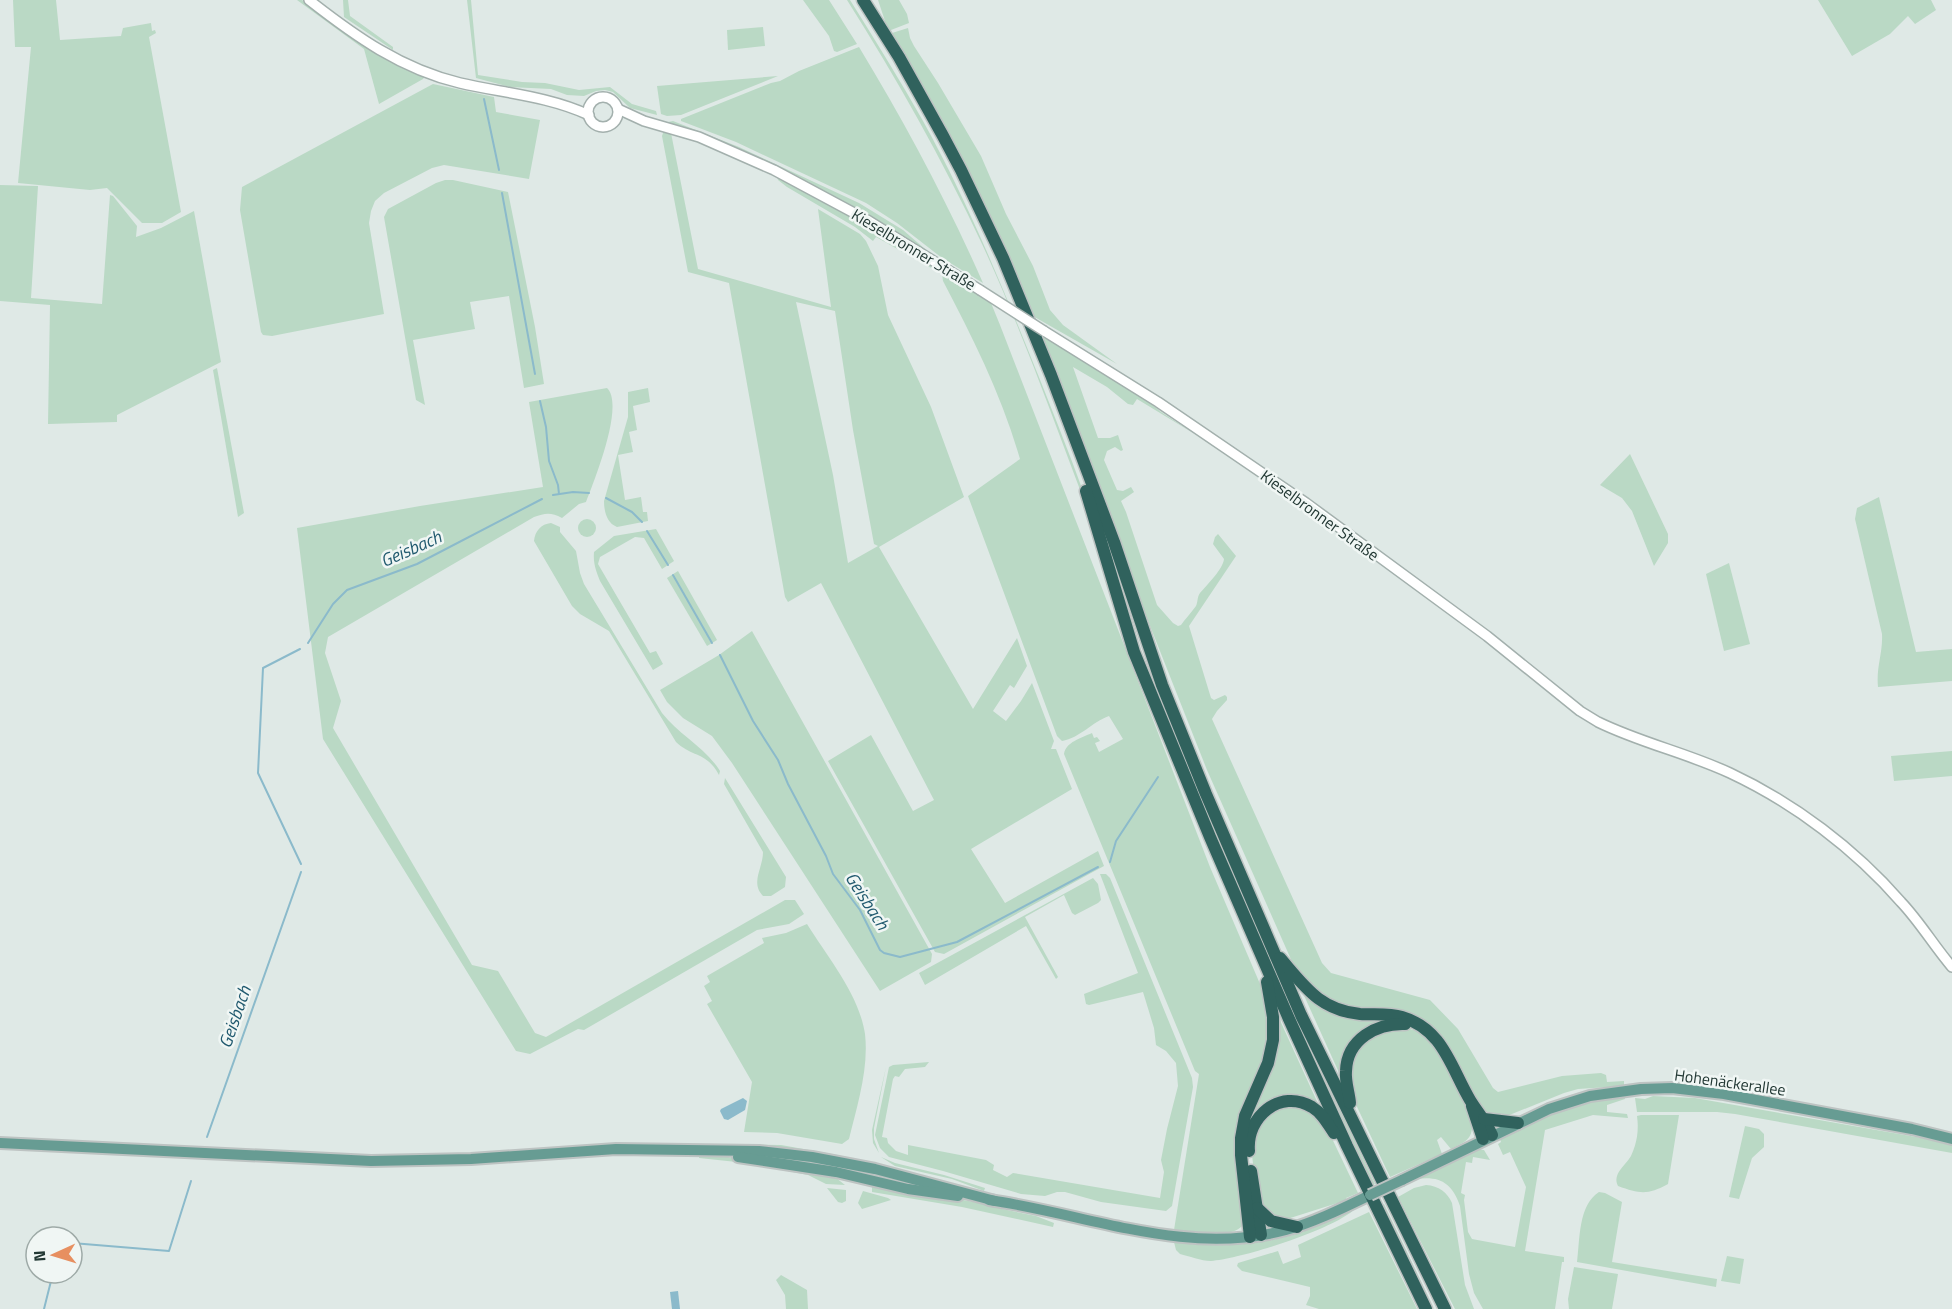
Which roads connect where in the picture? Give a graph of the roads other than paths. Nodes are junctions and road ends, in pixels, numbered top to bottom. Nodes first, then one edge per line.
1 (309, 0) edge
2 (854, 0) edge
3 (863, 0) edge
4 (560, 103) junction
5 (590, 104) junction
6 (618, 109) junction
7 (589, 115) junction
8 (616, 120) junction
9 (644, 121) junction
10 (1270, 947) junction
11 (1265, 966) junction
12 (1952, 967) edge
13 (1418, 1025) junction
14 (1471, 1101) junction
15 (1350, 1113) junction
16 (1484, 1119) junction
17 (1518, 1123) junction
18 (1912, 1129) junction
19 (1952, 1131) edge
20 (1488, 1137) junction
21 (1952, 1139) edge
22 (0, 1143) edge
23 (1347, 1146) junction
24 (1257, 1208) junction
25 (1297, 1227) junction
26 (1256, 1236) junction
27 (1426, 1309) edge
28 (1445, 1309) edge

1 - 4 street
2 - 11 highway
3 - 10 highway
4 - 5 street
4 - 7 street
5 - 6 street
5 - 7 street
6 - 8 street
6 - 9 street, Kieselbronner Straße
7 - 8 street
8 - 9 street, Kieselbronner Straße
9 - 12 street, Kieselbronner Straße, bridge
10 - 13 highway
10 - 15 highway
11 - 23 highway
11 - 26 highway
13 - 14 highway
13 - 15 highway
14 - 16 highway
14 - 20 highway
15 - 28 highway
16 - 17 highway
16 - 20 highway
17 - 18 main road, Hohenäckerallee
17 - 20 main road, Hohenäckerallee
18 - 19 main road, Hohenäckerallee
18 - 21 main road, Hohenäckerallee
20 - 25 main road, Hohenäckerallee, bridge
22 - 26 main road, Hohenäckerallee
23 - 24 highway
23 - 27 highway
24 - 25 highway
24 - 26 highway
25 - 26 main road, Hohenäckerallee

